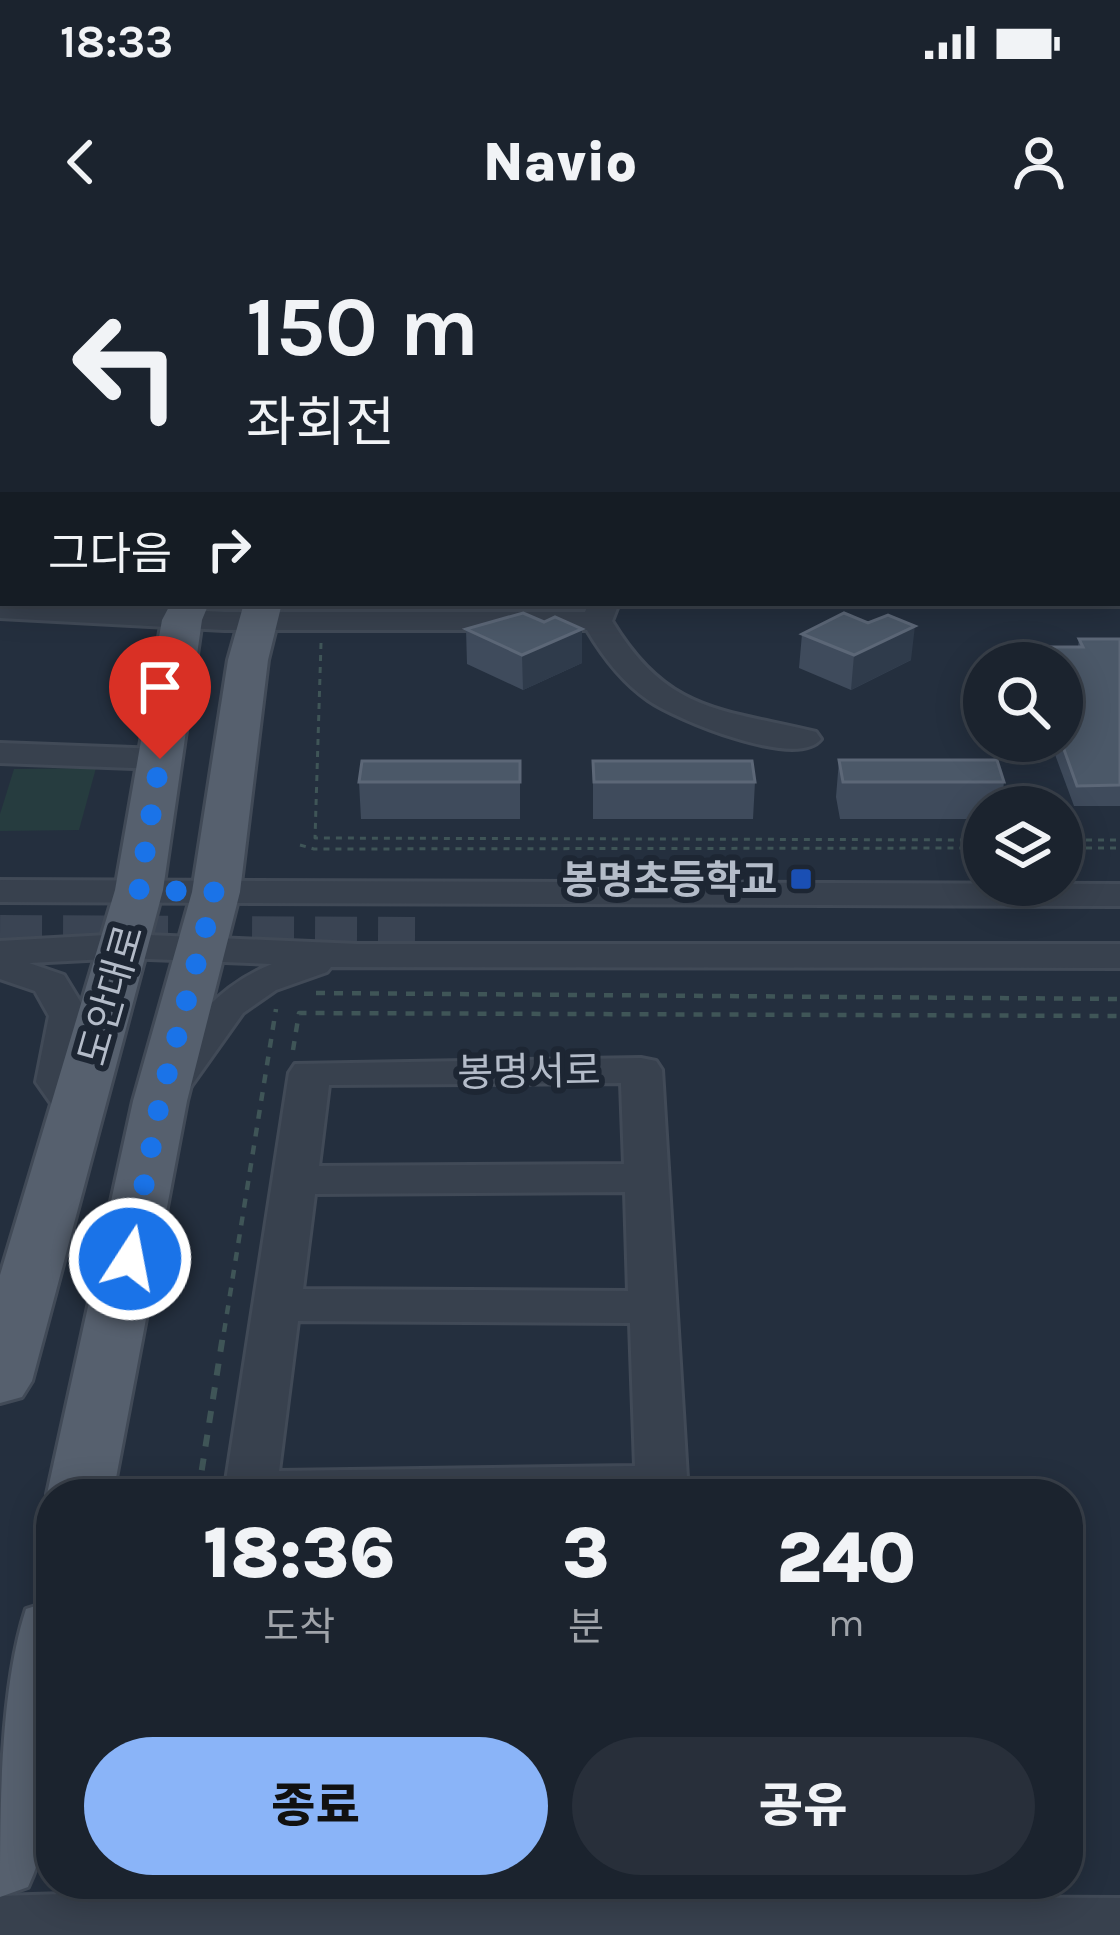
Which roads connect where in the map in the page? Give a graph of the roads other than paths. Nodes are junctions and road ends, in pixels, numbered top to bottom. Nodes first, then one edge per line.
1 (0, 609) edge
2 (186, 611) edge
3 (260, 612) edge
4 (601, 612) edge
5 (804, 739) dead end
6 (0, 753) edge
7 (160, 759) junction
8 (139, 890) junction
9 (0, 891) edge
10 (1120, 895) edge
11 (1120, 912) edge
12 (209, 919) junction
13 (415, 925) junction
14 (1120, 941) edge
15 (125, 946) junction
16 (0, 953) edge
17 (357, 956) junction
18 (1120, 956) edge
19 (0, 966) edge
20 (160, 1101) junction
21 (77, 1110) junction
22 (646, 1178) junction
23 (295, 1180) junction
24 (277, 1305) junction
25 (653, 1307) junction
26 (0, 1382) edge
27 (83, 1479) edge
28 (253, 1479) edge
29 (661, 1479) edge
30 (36, 1698) edge
31 (0, 1863) edge
32 (683, 1914) edge
33 (0, 1924) edge
34 (1120, 1925) edge

1 - 2 street
2 - 3 street
2 - 7 main road, 도안대로
3 - 4 street
3 - 12 main road, 도안대로
4 - 5 street
6 - 7 street
7 - 8 main road, 도안대로
8 - 9 street
8 - 12 street
8 - 15 main road, 도안대로
10 - 13 street
11 - 13 street
12 - 13 street
12 - 15 street
12 - 17 street
12 - 20 main road, 도안대로
13 - 14 street
13 - 17 street
13 - 18 street
15 - 16 street
15 - 21 main road, 도안대로
17 - 20 street
19 - 21 street
20 - 27 main road, 도안대로
21 - 26 main road, 도안대로
22 - 23 street
22 - 23 street, 봉명서로
22 - 25 street, 봉명서로
23 - 24 street
24 - 25 street
24 - 28 street
25 - 29 street, 봉명서로
30 - 31 main road
32 - 33 street
32 - 34 street

